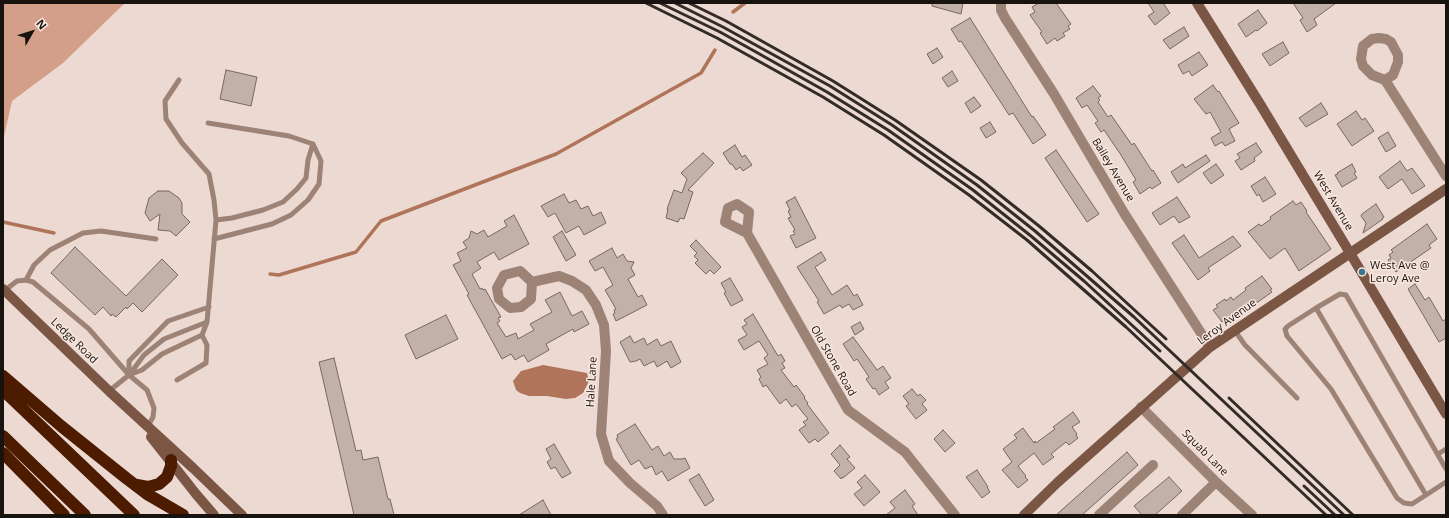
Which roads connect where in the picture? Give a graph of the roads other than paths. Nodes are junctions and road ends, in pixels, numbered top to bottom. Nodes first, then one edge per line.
1 (1001, 3) edge
2 (1197, 3) edge
3 (179, 80) dead end
4 (1385, 80) dead end
5 (208, 123) dead end
6 (313, 144) junction
7 (1446, 176) edge
8 (1446, 189) edge
9 (216, 220) junction
10 (747, 233) dead end
11 (156, 239) dead end
12 (214, 239) junction
13 (1350, 253) junction
14 (26, 280) junction
15 (532, 282) dead end
16 (4, 290) edge
17 (209, 307) junction
18 (1316, 308) junction
19 (207, 322) junction
20 (1235, 331) junction
21 (202, 336) junction
22 (1210, 347) junction
23 (129, 375) junction
24 (3, 376) edge
25 (177, 380) dead end
26 (3, 390) edge
27 (109, 391) junction
28 (1297, 398) dead end
29 (1141, 407) junction
30 (129, 409) junction
31 (1446, 414) edge
32 (148, 426) junction
33 (3, 436) edge
34 (1446, 449) edge
35 (3, 453) edge
36 (1438, 454) junction
37 (171, 460) junction
38 (1154, 465) dead end
39 (1446, 469) edge
40 (126, 478) junction
41 (1216, 482) junction
42 (1446, 482) edge
43 (1426, 494) junction
44 (64, 515) edge
45 (85, 515) edge
46 (134, 515) edge
47 (183, 515) edge
48 (214, 515) edge
49 (242, 515) edge
50 (662, 515) edge
51 (955, 515) edge
52 (1024, 515) edge
53 (1098, 515) edge
54 (1182, 515) edge
55 (1252, 515) edge

1 - 22 street, Bailey Avenue
2 - 13 main road, West Avenue
3 - 9 lane
4 - 7 street
5 - 6 lane
6 - 9 lane
6 - 12 lane
8 - 13 main road, Leroy Avenue
9 - 12 lane
10 - 51 street, Old Stone Road
11 - 14 lane
12 - 17 lane
13 - 20 main road, Leroy Avenue
13 - 31 main road, West Avenue
14 - 16 lane
14 - 23 lane
15 - 50 street, Hale Lane
16 - 27 main road, Ledge Road
17 - 19 lane
17 - 23 lane
18 - 36 lane
18 - 43 lane
18 - 43 lane
19 - 21 lane
19 - 23 lane
20 - 22 main road, Leroy Avenue
20 - 28 lane
21 - 23 lane
21 - 25 lane
22 - 29 main road, Leroy Avenue
23 - 27 lane
23 - 32 lane
24 - 40 highway
26 - 46 highway
27 - 30 main road, Ledge Road
29 - 41 street, Squab Lane
29 - 52 main road, Leroy Avenue
30 - 32 main road, Ledge Road
30 - 37 main road, Ledge Road
32 - 49 main road, Ledge Road
33 - 45 highway
34 - 36 lane
35 - 44 highway
36 - 39 lane
37 - 40 highway
37 - 48 main road, Ledge Road
38 - 53 street
40 - 47 highway
41 - 54 street
41 - 55 street, Squab Lane
42 - 43 lane

